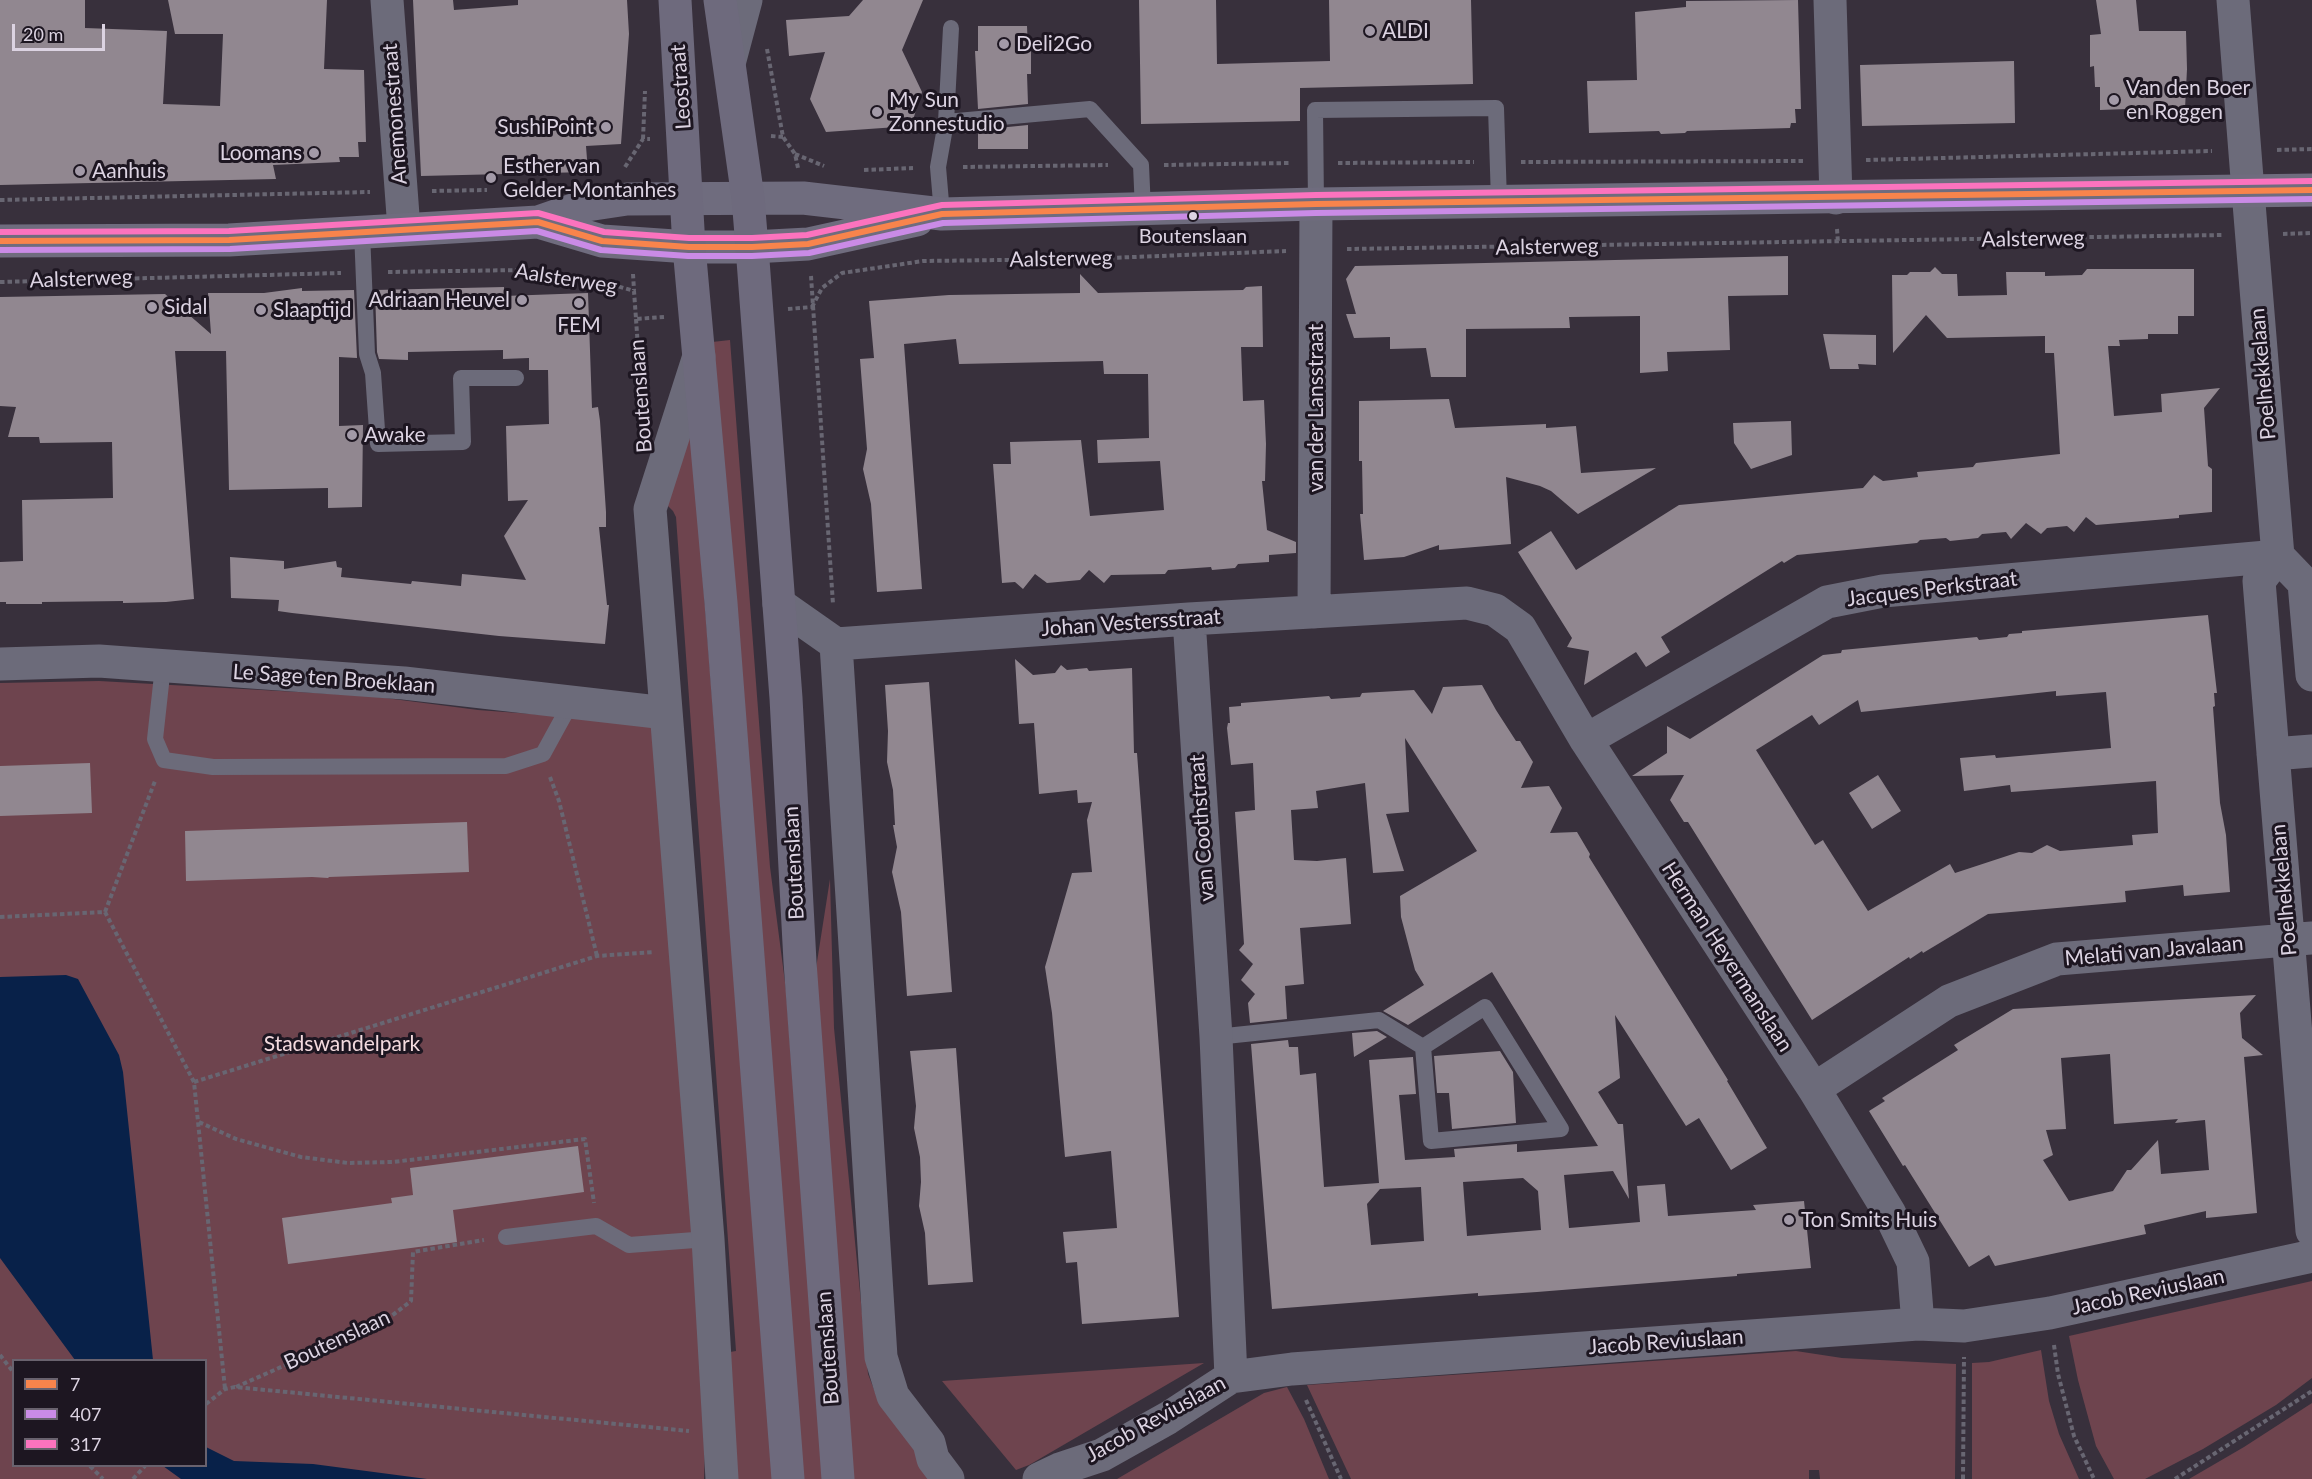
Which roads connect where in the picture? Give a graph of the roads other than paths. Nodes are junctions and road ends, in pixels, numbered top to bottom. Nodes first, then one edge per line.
1 (387, 0) edge
2 (675, 0) edge
3 (720, 0) edge
4 (746, 0) edge
5 (1830, 0) edge
6 (2233, 0) edge
7 (951, 28) dead end
8 (730, 60) junction
9 (946, 122) junction
10 (2312, 190) edge
11 (2248, 191) junction
12 (687, 198) junction
13 (748, 198) junction
14 (1836, 198) junction
15 (1498, 201) junction
16 (1316, 204) junction
17 (1143, 210) junction
18 (942, 214) junction
19 (538, 222) junction
20 (404, 229) junction
21 (362, 232) junction
22 (0, 241) edge
23 (689, 247) junction
24 (752, 247) junction
25 (699, 356) junction
26 (516, 378) dead end
27 (2278, 556) junction
28 (779, 604) junction
29 (1495, 610) joint
30 (1314, 612) junction
31 (1189, 619) junction
32 (836, 644) junction
33 (0, 664) edge
34 (163, 666) junction
35 (2312, 675) edge
36 (572, 701) junction
37 (666, 713) junction
38 (1586, 740) junction
39 (2312, 751) edge
40 (2273, 754) junction
41 (2300, 939) edge
42 (1216, 1037) junction
43 (1423, 1047) junction
44 (1814, 1089) junction
45 (2312, 1231) edge
46 (506, 1237) road end
47 (708, 1239) junction
48 (2312, 1256) edge
49 (1918, 1324) junction
50 (1231, 1377) junction
51 (929, 1443) junction
52 (1049, 1474) edge
53 (722, 1479) edge
54 (788, 1479) edge
55 (838, 1479) edge
56 (948, 1479) edge
57 (970, 1479) edge

1 - 20 street, Anemonestraat
2 - 12 main road, Leostraat
3 - 8 main road
4 - 8 street
5 - 14 street
6 - 11 street, Poelhekkelaan
7 - 9 lane
8 - 13 main road
9 - 17 lane
9 - 18 lane
10 - 11 main road, Aalsterweg
11 - 14 main road, Aalsterweg
11 - 27 street, Poelhekkelaan
12 - 13 main road, Aalsterweg
12 - 19 main road, Aalsterweg
12 - 23 main road, Leostraat
13 - 18 main road, Aalsterweg
13 - 24 main road
14 - 15 main road, Aalsterweg
15 - 16 main road, Aalsterweg
15 - 16 lane
16 - 17 main road, Aalsterweg
16 - 30 street, van der Lansstraat
17 - 18 main road, Aalsterweg
18 - 24 main road, Aalsterweg
19 - 20 main road, Aalsterweg
19 - 23 main road, Aalsterweg
20 - 21 main road, Aalsterweg
21 - 22 main road, Aalsterweg
21 - 26 lane
23 - 24 main road, Aalsterweg
23 - 25 main road, Boutenslaan
24 - 28 main road, Boutenslaan
25 - 37 street, Boutenslaan
25 - 54 main road, Boutenslaan
27 - 35 street
27 - 38 street, Jacques Perkstraat
27 - 40 street, Poelhekkelaan
28 - 32 street
28 - 55 main road, Boutenslaan
29 - 30 street, Johan Vestersstraat
29 - 38 street, Herman Heyermanslaan
30 - 31 street, Johan Vestersstraat
31 - 32 street, Johan Vestersstraat
31 - 42 street, van Coothstraat
32 - 51 street
33 - 34 street, Le Sage ten Broeklaan
34 - 36 street, Le Sage ten Broeklaan
34 - 36 lane
36 - 37 street, Le Sage ten Broeklaan
37 - 47 street, Boutenslaan
38 - 44 street, Herman Heyermanslaan
39 - 40 street
40 - 41 street, Poelhekkelaan
41 - 44 street, Melati van Javalaan
41 - 45 street, Poelhekkelaan
42 - 43 lane
42 - 50 street, van Coothstraat
43 - 43 lane
44 - 49 street, Herman Heyermanslaan
46 - 47 lane
47 - 53 street, Boutenslaan
48 - 49 street, Jacob Reviuslaan
49 - 50 street, Jacob Reviuslaan
50 - 52 street, Jacob Reviuslaan
51 - 56 street
51 - 57 street

